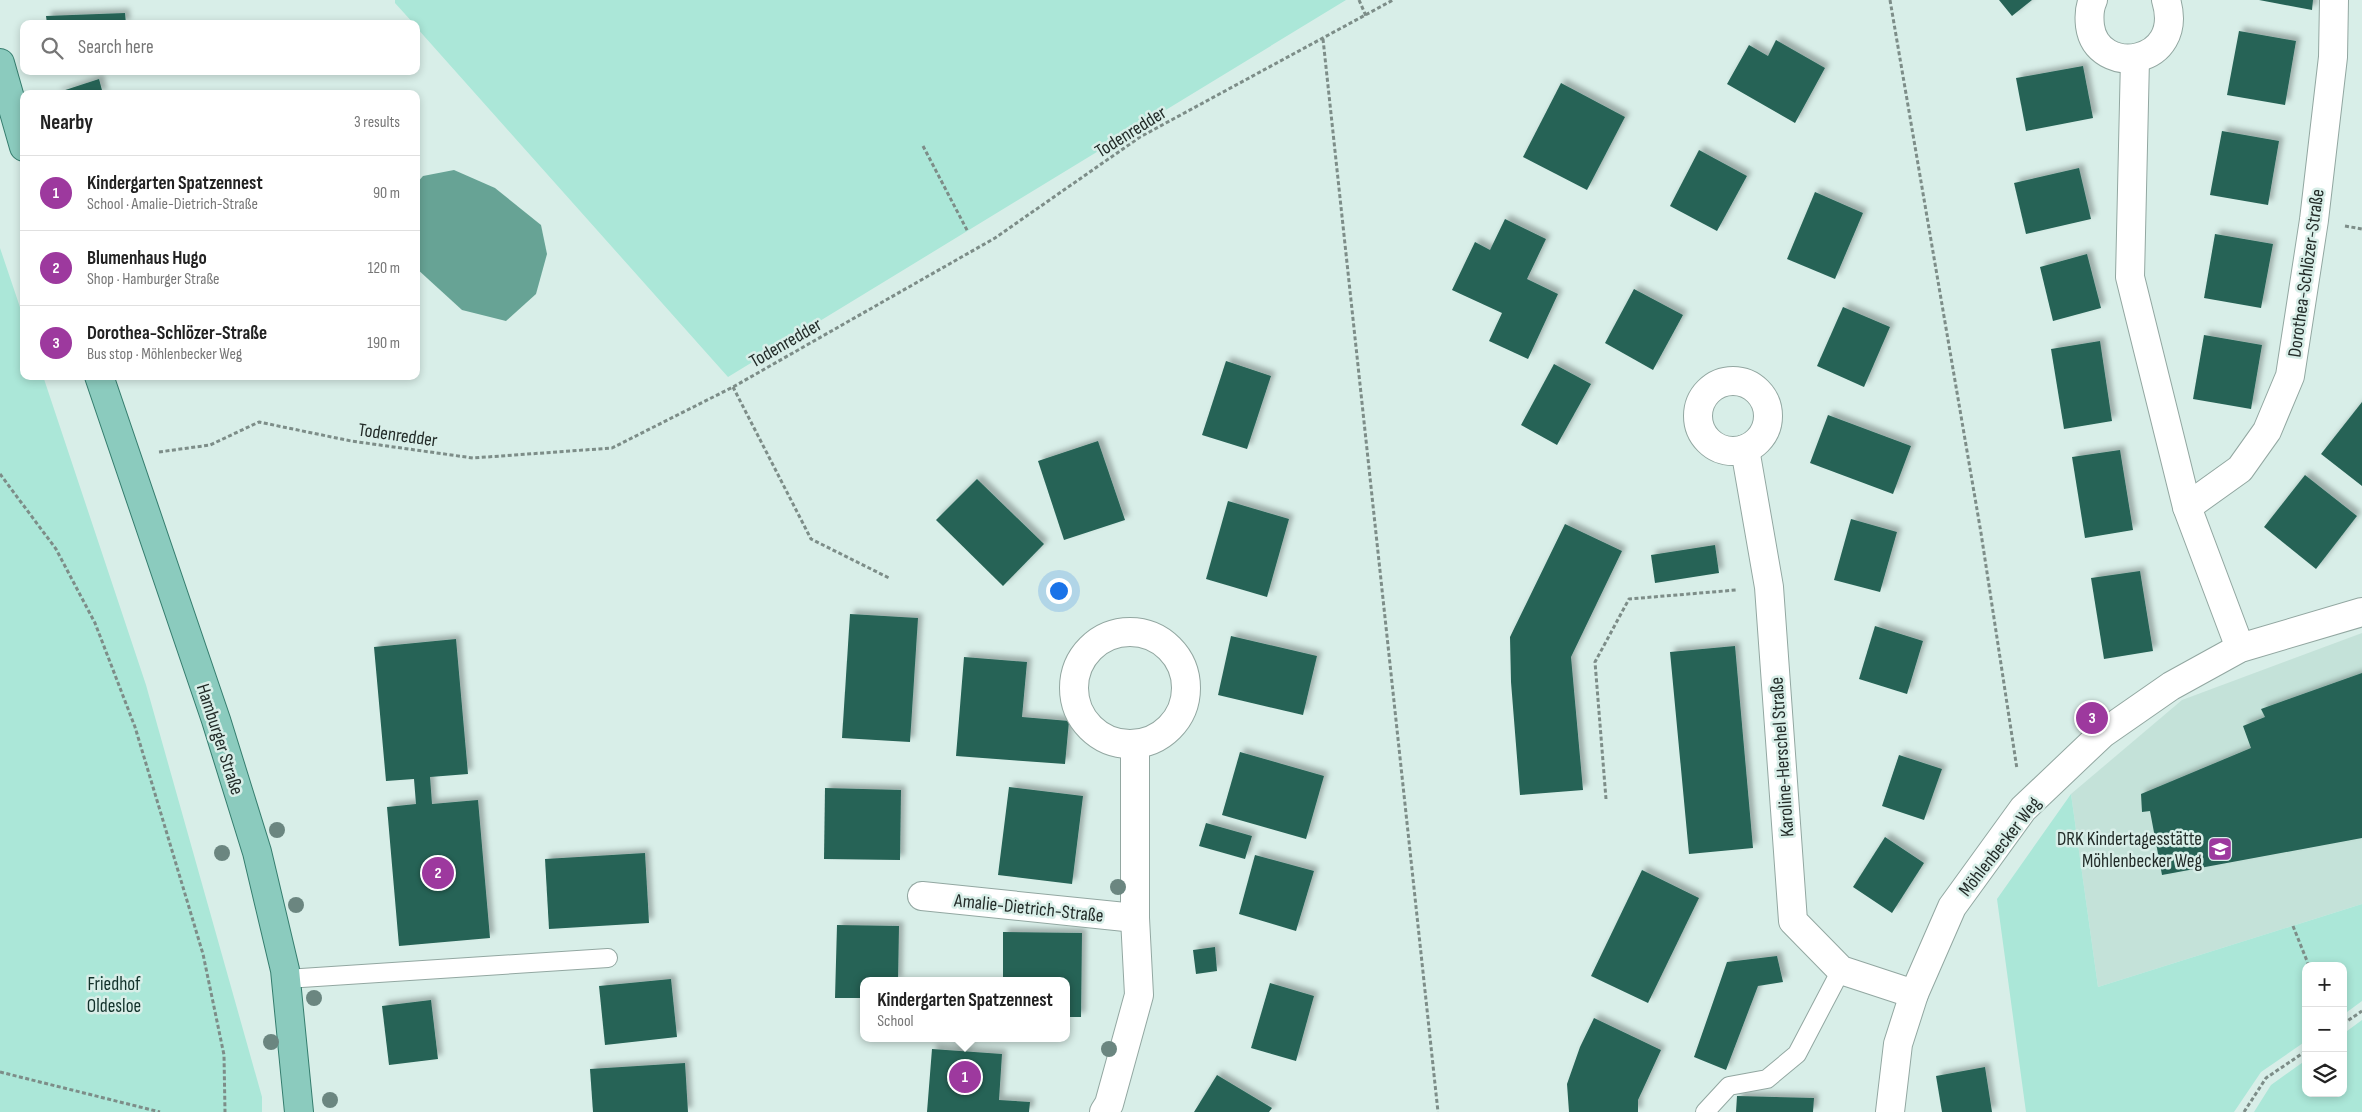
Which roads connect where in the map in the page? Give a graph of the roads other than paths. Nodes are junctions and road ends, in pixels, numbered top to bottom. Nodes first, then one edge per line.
1 (2093, 0) edge
2 (2166, 0) edge
3 (2334, 0) edge
4 (2135, 59) junction
5 (0, 63) edge
6 (20, 133) edge
7 (100, 380) edge
8 (1745, 449) dead end
9 (2187, 507) junction
10 (2362, 612) edge
11 (2240, 648) junction
12 (1135, 744) junction
13 (922, 896) dead end
14 (1135, 918) junction
15 (608, 958) dead end
16 (1841, 970) junction
17 (286, 979) junction
18 (1914, 994) junction
19 (299, 1112) edge
20 (1104, 1112) edge
21 (1705, 1112) edge
22 (1890, 1112) edge

1 - 4 street
2 - 4 street
3 - 9 street, Dorothea-Schlözer-Straße
4 - 9 street
5 - 6 main road
7 - 17 main road, Hamburger Straße
8 - 16 street, Karoline-Herschel Straße
9 - 11 street
10 - 11 street, Möhlenbecker Weg
11 - 18 street, Möhlenbecker Weg
12 - 12 street
12 - 14 street
13 - 14 street, Amalie-Dietrich-Straße
14 - 20 street
15 - 17 lane
16 - 18 street, Karoline-Herschel Straße
16 - 21 lane
17 - 19 main road, Hamburger Straße
18 - 22 street, Möhlenbecker Weg

